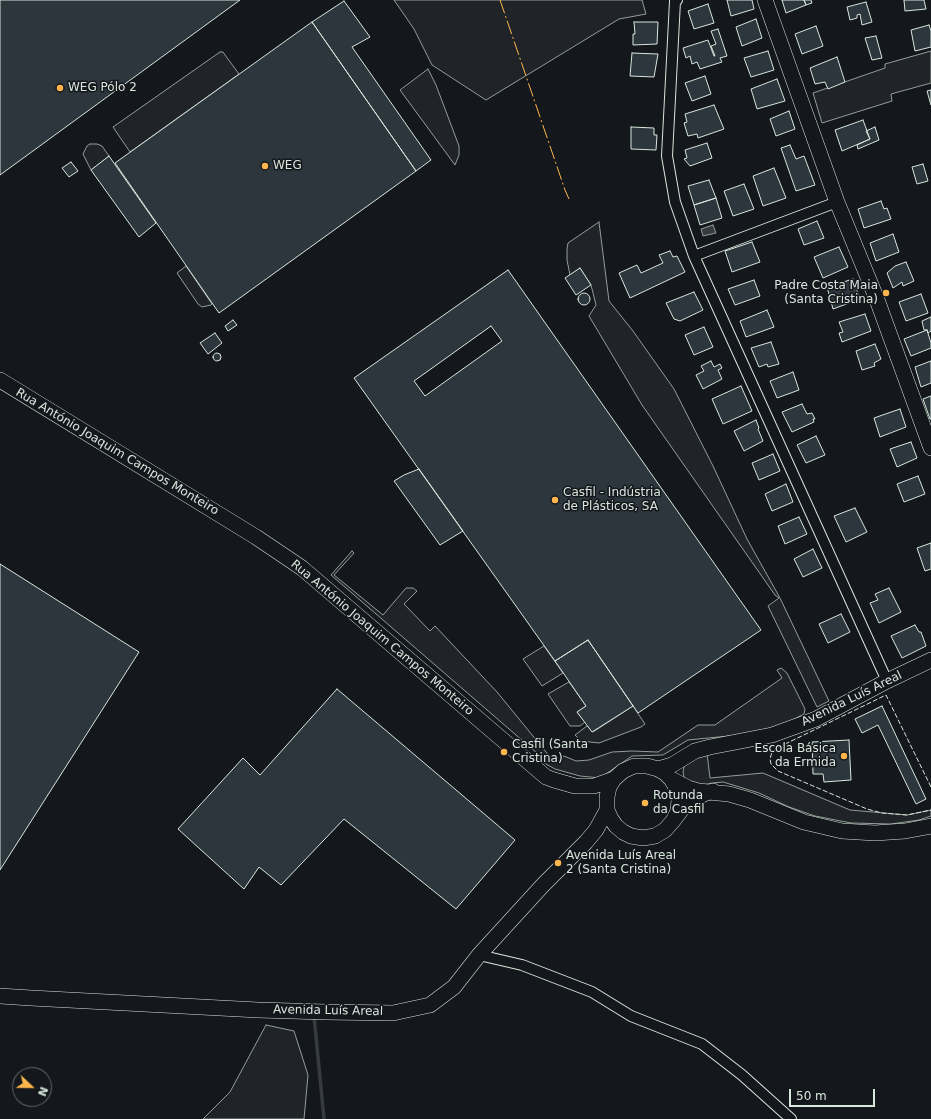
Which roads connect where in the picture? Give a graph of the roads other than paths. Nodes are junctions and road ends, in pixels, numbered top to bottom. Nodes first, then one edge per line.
1 (677, 0) edge
2 (765, 0) edge
3 (837, 202) junction
4 (694, 256) junction
5 (0, 380) edge
6 (931, 448) edge
7 (931, 660) edge
8 (887, 681) junction
9 (658, 769) junction
10 (614, 779) junction
11 (671, 780) junction
12 (575, 786) junction
13 (713, 792) junction
14 (607, 808) junction
15 (673, 821) junction
16 (931, 826) edge
17 (631, 836) junction
18 (586, 842) junction
19 (479, 956) junction
20 (0, 996) edge
21 (791, 1119) edge

1 - 4 street
2 - 3 street
3 - 4 street
3 - 6 street
4 - 8 street
5 - 12 street, Rua António Joaquim Campos Monteiro
7 - 8 street, Avenida Luís Areal
8 - 9 street, Avenida Luís Areal
9 - 10 street
9 - 11 street
10 - 12 street, Rua António Joaquim Campos Monteiro
10 - 14 street
11 - 13 street
11 - 15 street
12 - 14 street, Rua António Joaquim Campos Monteiro
13 - 15 street
13 - 16 street
14 - 17 street
14 - 18 street, Avenida Luís Areal
15 - 17 street
17 - 18 street, Avenida Luís Areal
18 - 19 street, Avenida Luís Areal
19 - 20 street, Avenida Luís Areal
19 - 21 street

